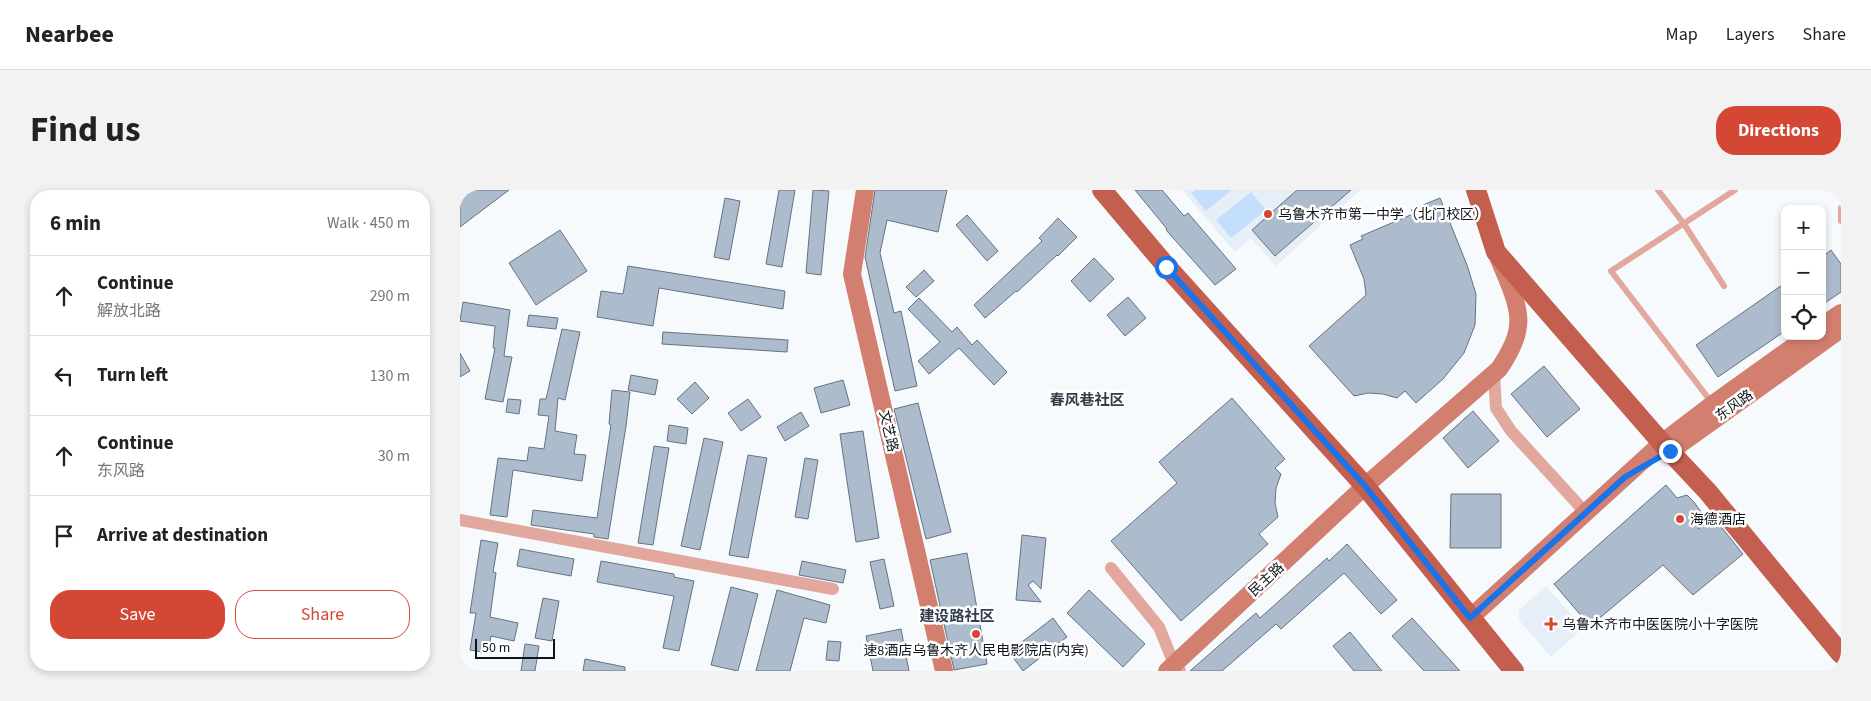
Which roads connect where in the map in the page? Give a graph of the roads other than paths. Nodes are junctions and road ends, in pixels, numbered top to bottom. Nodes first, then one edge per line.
1 (865, 190) edge
2 (1102, 190) edge
3 (1476, 190) edge
4 (1658, 190) edge
5 (1735, 190) edge
6 (1841, 208) edge
7 (1841, 221) edge
8 (1684, 224) junction
9 (1496, 252) junction
10 (1724, 286) dead end
11 (1841, 313) edge
12 (1826, 323) edge
13 (1841, 329) edge
14 (1802, 340) edge
15 (1494, 374) junction
16 (1713, 404) junction
17 (1666, 447) junction
18 (1365, 486) junction
19 (1586, 513) junction
20 (460, 520) edge
21 (1111, 568) dead end
22 (833, 589) dead end
23 (1470, 618) junction
24 (1841, 654) edge
25 (1174, 669) edge
26 (944, 671) edge
27 (1514, 671) edge

1 - 26 main road, 文艺路
2 - 18 main road
3 - 9 main road
4 - 8 lane
5 - 8 lane
6 - 7 lane
8 - 10 lane
8 - 16 lane
9 - 15 main road, 民主路
9 - 17 main road
11 - 12 main road
13 - 17 main road, 东风路
14 - 16 main road, 东风路
15 - 18 main road, 民主路
15 - 19 street
16 - 17 main road, 东风路
17 - 19 main road, 东风路
17 - 24 main road
18 - 23 main road
18 - 25 main road, 民主路
19 - 23 main road, 东风路
20 - 22 street
21 - 25 street
23 - 27 main road

